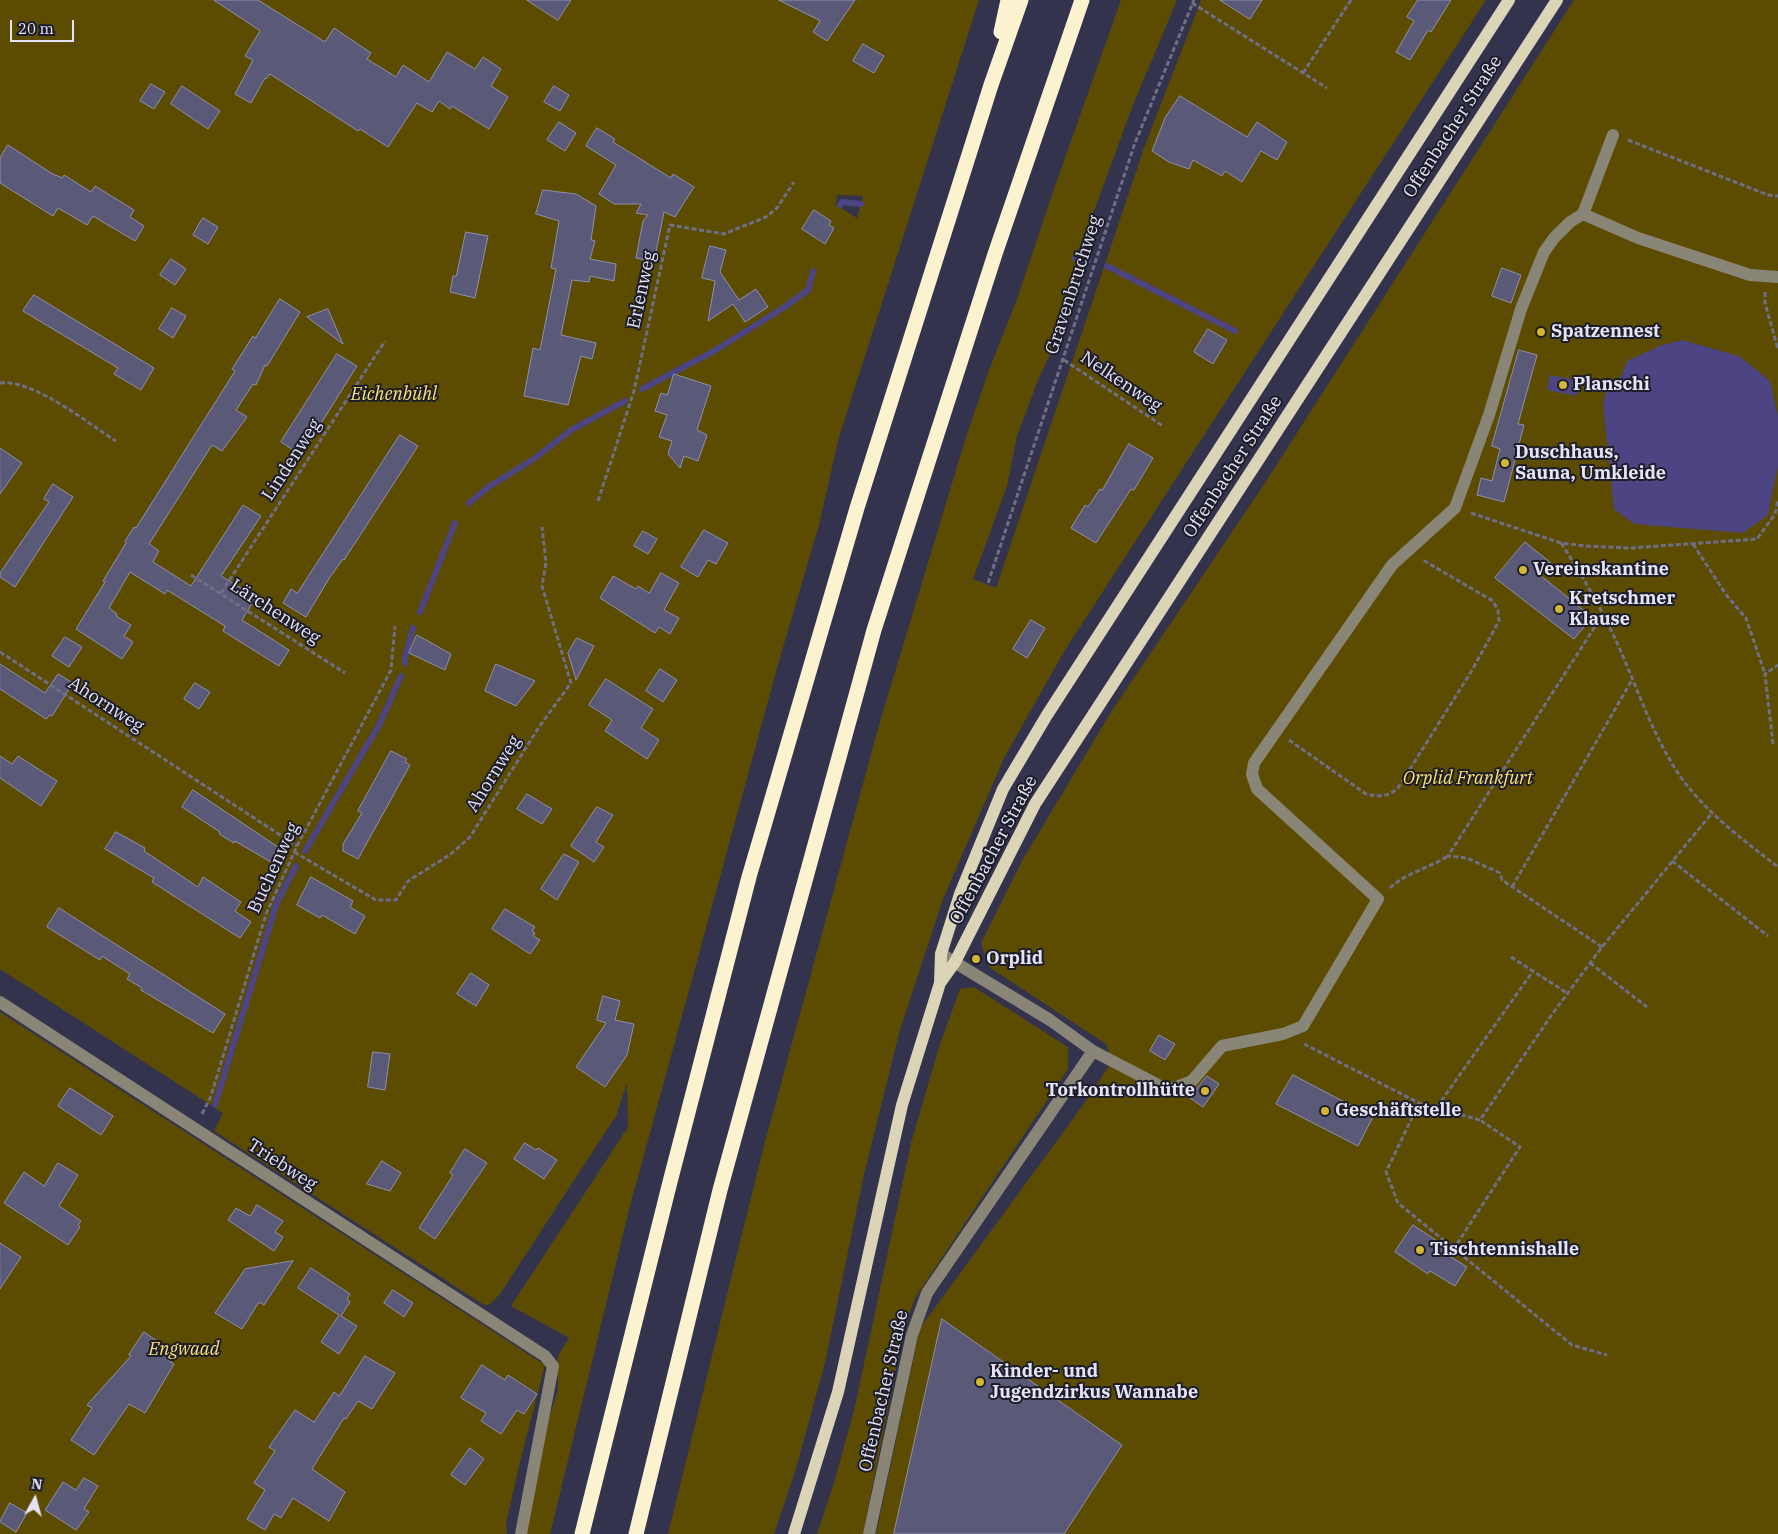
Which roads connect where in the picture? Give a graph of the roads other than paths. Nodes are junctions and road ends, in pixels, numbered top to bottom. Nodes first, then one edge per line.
1 (1008, 0) edge
2 (1021, 0) edge
3 (1082, 0) edge
4 (1509, 0) edge
5 (1557, 0) edge
6 (991, 85) junction
7 (1613, 135) road end
8 (1583, 214) junction
9 (1772, 277) edge
10 (941, 954) junction
11 (955, 962) junction
12 (940, 983) junction
13 (0, 1002) edge
14 (1093, 1051) junction
15 (521, 1534) edge
16 (582, 1534) edge
17 (636, 1534) edge
18 (794, 1534) edge
19 (869, 1534) edge

1 - 6 highway
2 - 6 highway
3 - 17 highway
4 - 10 main road, Offenbacher Straße
5 - 11 main road, Offenbacher Straße
6 - 16 highway
7 - 8 street
8 - 9 street
8 - 14 street
10 - 11 street
10 - 12 main road, Offenbacher Straße
11 - 12 main road, Offenbacher Straße
11 - 14 street
12 - 18 main road, Offenbacher Straße
13 - 15 street, Triebweg
14 - 19 street, Offenbacher Straße

